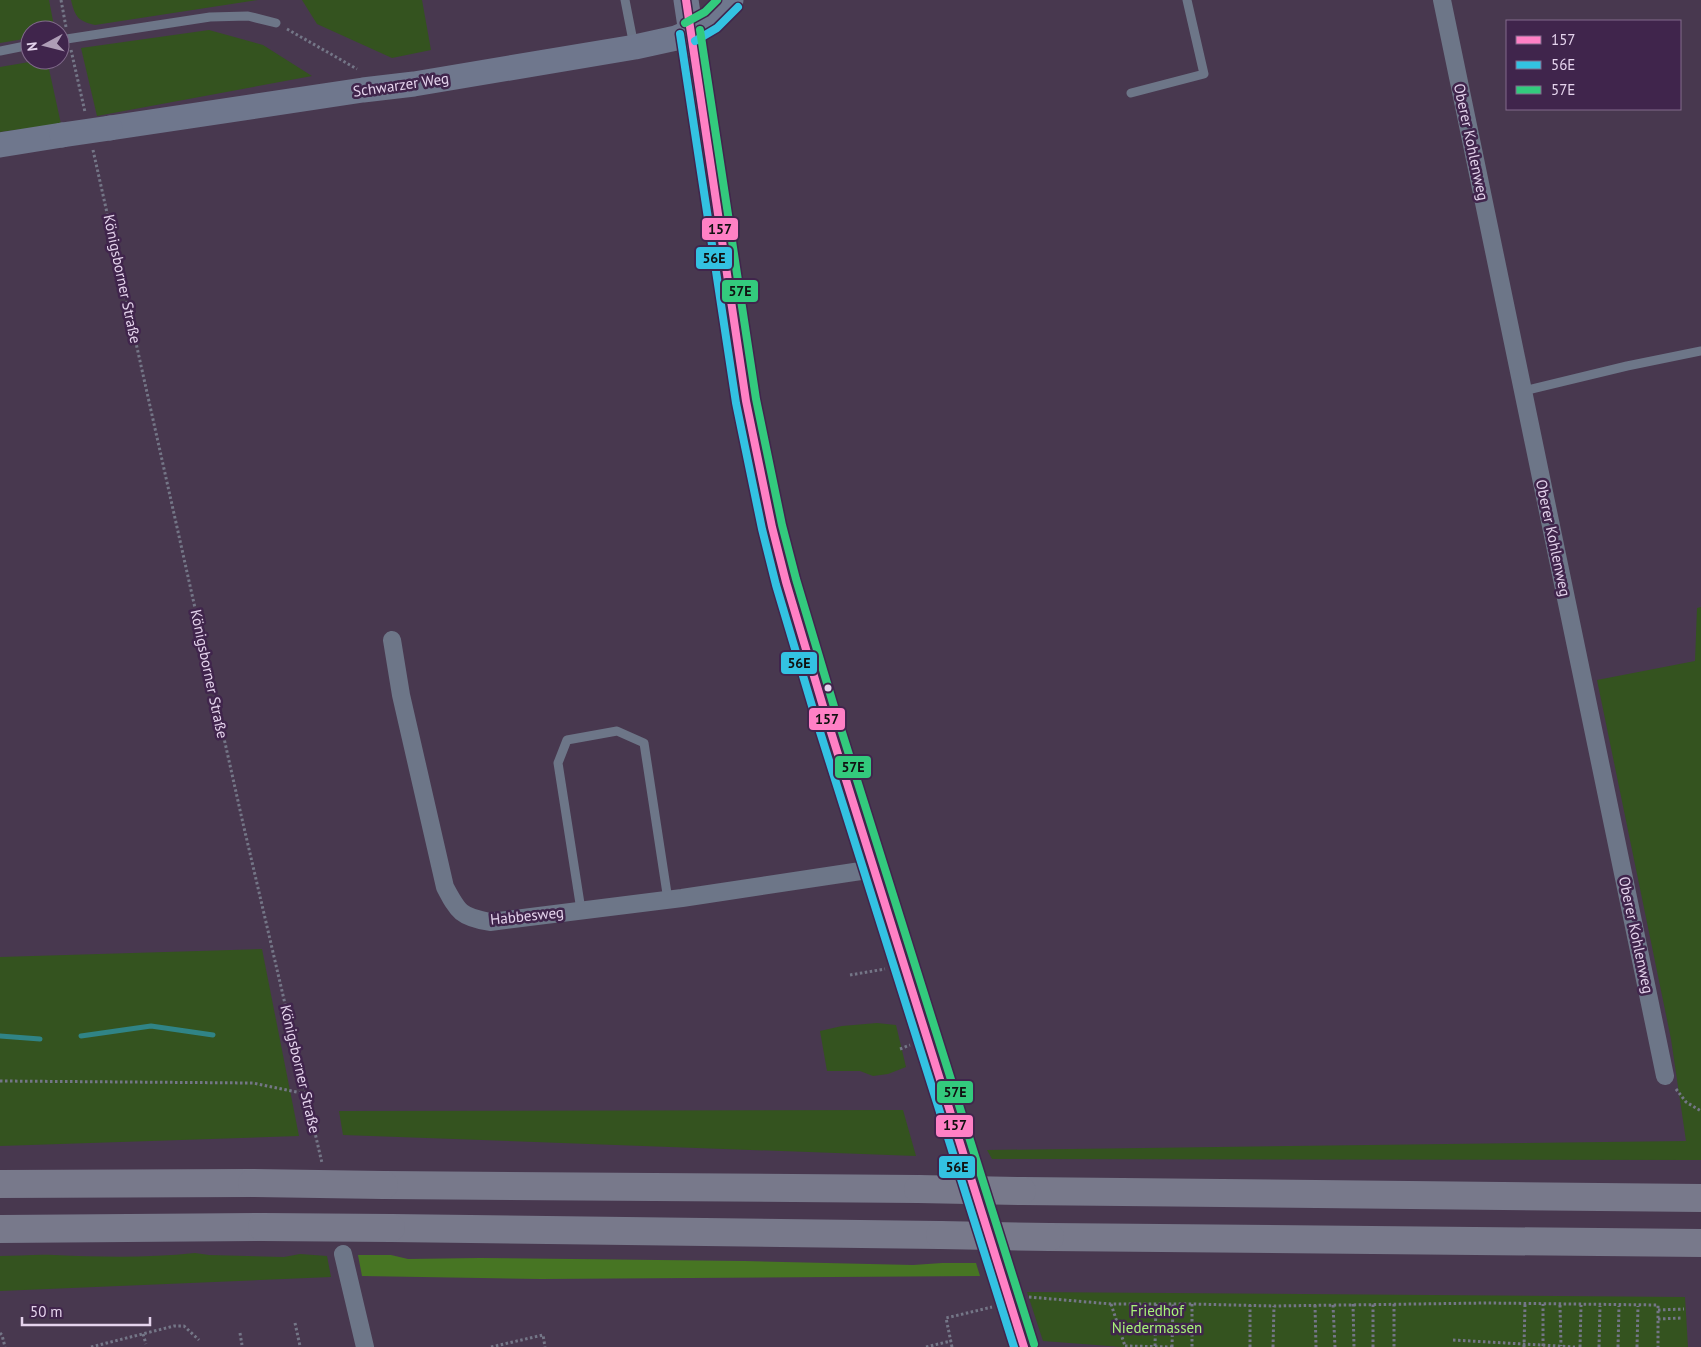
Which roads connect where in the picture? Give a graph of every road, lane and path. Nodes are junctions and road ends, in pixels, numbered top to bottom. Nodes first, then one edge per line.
1 (61, 0) edge
2 (625, 0) edge
3 (686, 0) edge
4 (731, 0) edge
5 (1187, 0) edge
6 (1442, 0) edge
7 (63, 20) edge
8 (276, 23) joint
9 (690, 32) junction
10 (70, 38) edge
11 (635, 47) junction
12 (20, 48) edge
13 (0, 51) edge
14 (70, 60) edge
15 (363, 71) dead end
16 (1131, 93) dead end
17 (86, 116) dead end
18 (0, 145) edge
19 (92, 146) dead end
20 (1701, 351) edge
21 (1523, 391) junction
22 (392, 640) dead end
23 (874, 869) junction
24 (668, 900) junction
25 (581, 910) junction
26 (905, 966) junction
27 (850, 975) dead end
28 (1665, 1076) joint
29 (0, 1081) edge
30 (306, 1094) junction
31 (1701, 1111) edge
32 (323, 1169) dead end
33 (0, 1184) edge
34 (1701, 1198) edge
35 (0, 1228) edge
36 (1699, 1243) edge
37 (343, 1254) dead end
38 (1010, 1302) junction
39 (1110, 1304) junction
40 (1156, 1304) junction
41 (1173, 1304) junction
42 (1192, 1304) junction
43 (1334, 1304) junction
44 (1352, 1304) junction
45 (1373, 1304) junction
46 (1394, 1304) junction
47 (1525, 1304) junction
48 (1543, 1304) junction
49 (1250, 1305) junction
50 (1315, 1305) junction
51 (1560, 1305) junction
52 (1581, 1305) junction
53 (1274, 1306) junction
54 (1600, 1306) junction
55 (1619, 1306) junction
56 (1638, 1306) junction
57 (1658, 1310) junction
58 (1684, 1310) dead end
59 (1682, 1318) dead end
60 (1658, 1319) junction
61 (295, 1323) dead end
62 (0, 1333) edge
63 (240, 1333) dead end
64 (143, 1334) junction
65 (199, 1340) dead end
66 (1453, 1340) dead end
67 (951, 1341) junction
68 (146, 1344) dead end
69 (242, 1345) dead end
70 (1486, 1345) edge
71 (1506, 1345) edge
72 (300, 1346) dead end
73 (1125, 1346) edge
74 (1155, 1346) edge
75 (1524, 1346) edge
76 (1543, 1346) edge
77 (5, 1347) edge
78 (91, 1347) edge
79 (365, 1347) edge
80 (491, 1347) edge
81 (545, 1347) edge
82 (926, 1347) edge
83 (952, 1347) edge
84 (1024, 1347) edge
85 (1172, 1347) edge
86 (1192, 1347) edge
87 (1250, 1347) edge
88 (1273, 1347) edge
89 (1316, 1347) edge
90 (1335, 1347) edge
91 (1354, 1347) edge
92 (1373, 1347) edge
93 (1394, 1347) edge
94 (1561, 1347) edge
95 (1575, 1347) edge
96 (1580, 1347) edge
97 (1599, 1347) edge
98 (1618, 1347) edge
99 (1637, 1347) edge
100 (1658, 1347) edge

1 - 7 path
2 - 11 lane
3 - 9 main road
4 - 9 main road, Schwarzer Weg
5 - 16 lane
6 - 21 street, Oberer Kohlenweg
8 - 10 lane
8 - 15 path
9 - 11 main road, Schwarzer Weg
9 - 23 main road
11 - 18 main road, Schwarzer Weg, bridge
12 - 13 lane
14 - 17 path
19 - 30 path, Königsborner Straße
20 - 21 lane
21 - 28 street, Oberer Kohlenweg
22 - 25 street, Habbesweg
23 - 24 street, Habbesweg
23 - 26 main road
24 - 25 street, Habbesweg
24 - 25 lane
26 - 27 path
26 - 38 main road
28 - 31 path
29 - 30 path
30 - 32 path, Königsborner Straße
33 - 34 highway, bridge
35 - 36 highway, bridge
37 - 79 street
38 - 39 path
38 - 67 path
38 - 84 main road
39 - 40 path
39 - 73 path
40 - 41 path
40 - 74 path
41 - 42 path
41 - 85 path
42 - 49 path
42 - 86 path
43 - 44 path
43 - 50 path
43 - 90 path
44 - 45 path
44 - 91 path
45 - 46 path
45 - 92 path
46 - 47 path
46 - 93 path
47 - 48 path
47 - 75 path
48 - 51 path
48 - 76 path
49 - 53 path
49 - 87 path
50 - 53 path
50 - 89 path
51 - 52 path
51 - 94 path
52 - 54 path
52 - 96 path
53 - 88 path
54 - 55 path
54 - 97 path
55 - 56 path
55 - 98 path
56 - 57 path
56 - 99 path
57 - 58 path
57 - 60 path
59 - 60 path
60 - 100 path
61 - 72 path
62 - 77 path
63 - 69 path
64 - 65 path
64 - 68 path
64 - 78 path
66 - 70 path
67 - 82 path
67 - 83 path
70 - 71 path
71 - 75 path
73 - 74 path
74 - 85 path
75 - 76 path
76 - 94 path
80 - 81 path
94 - 95 path

